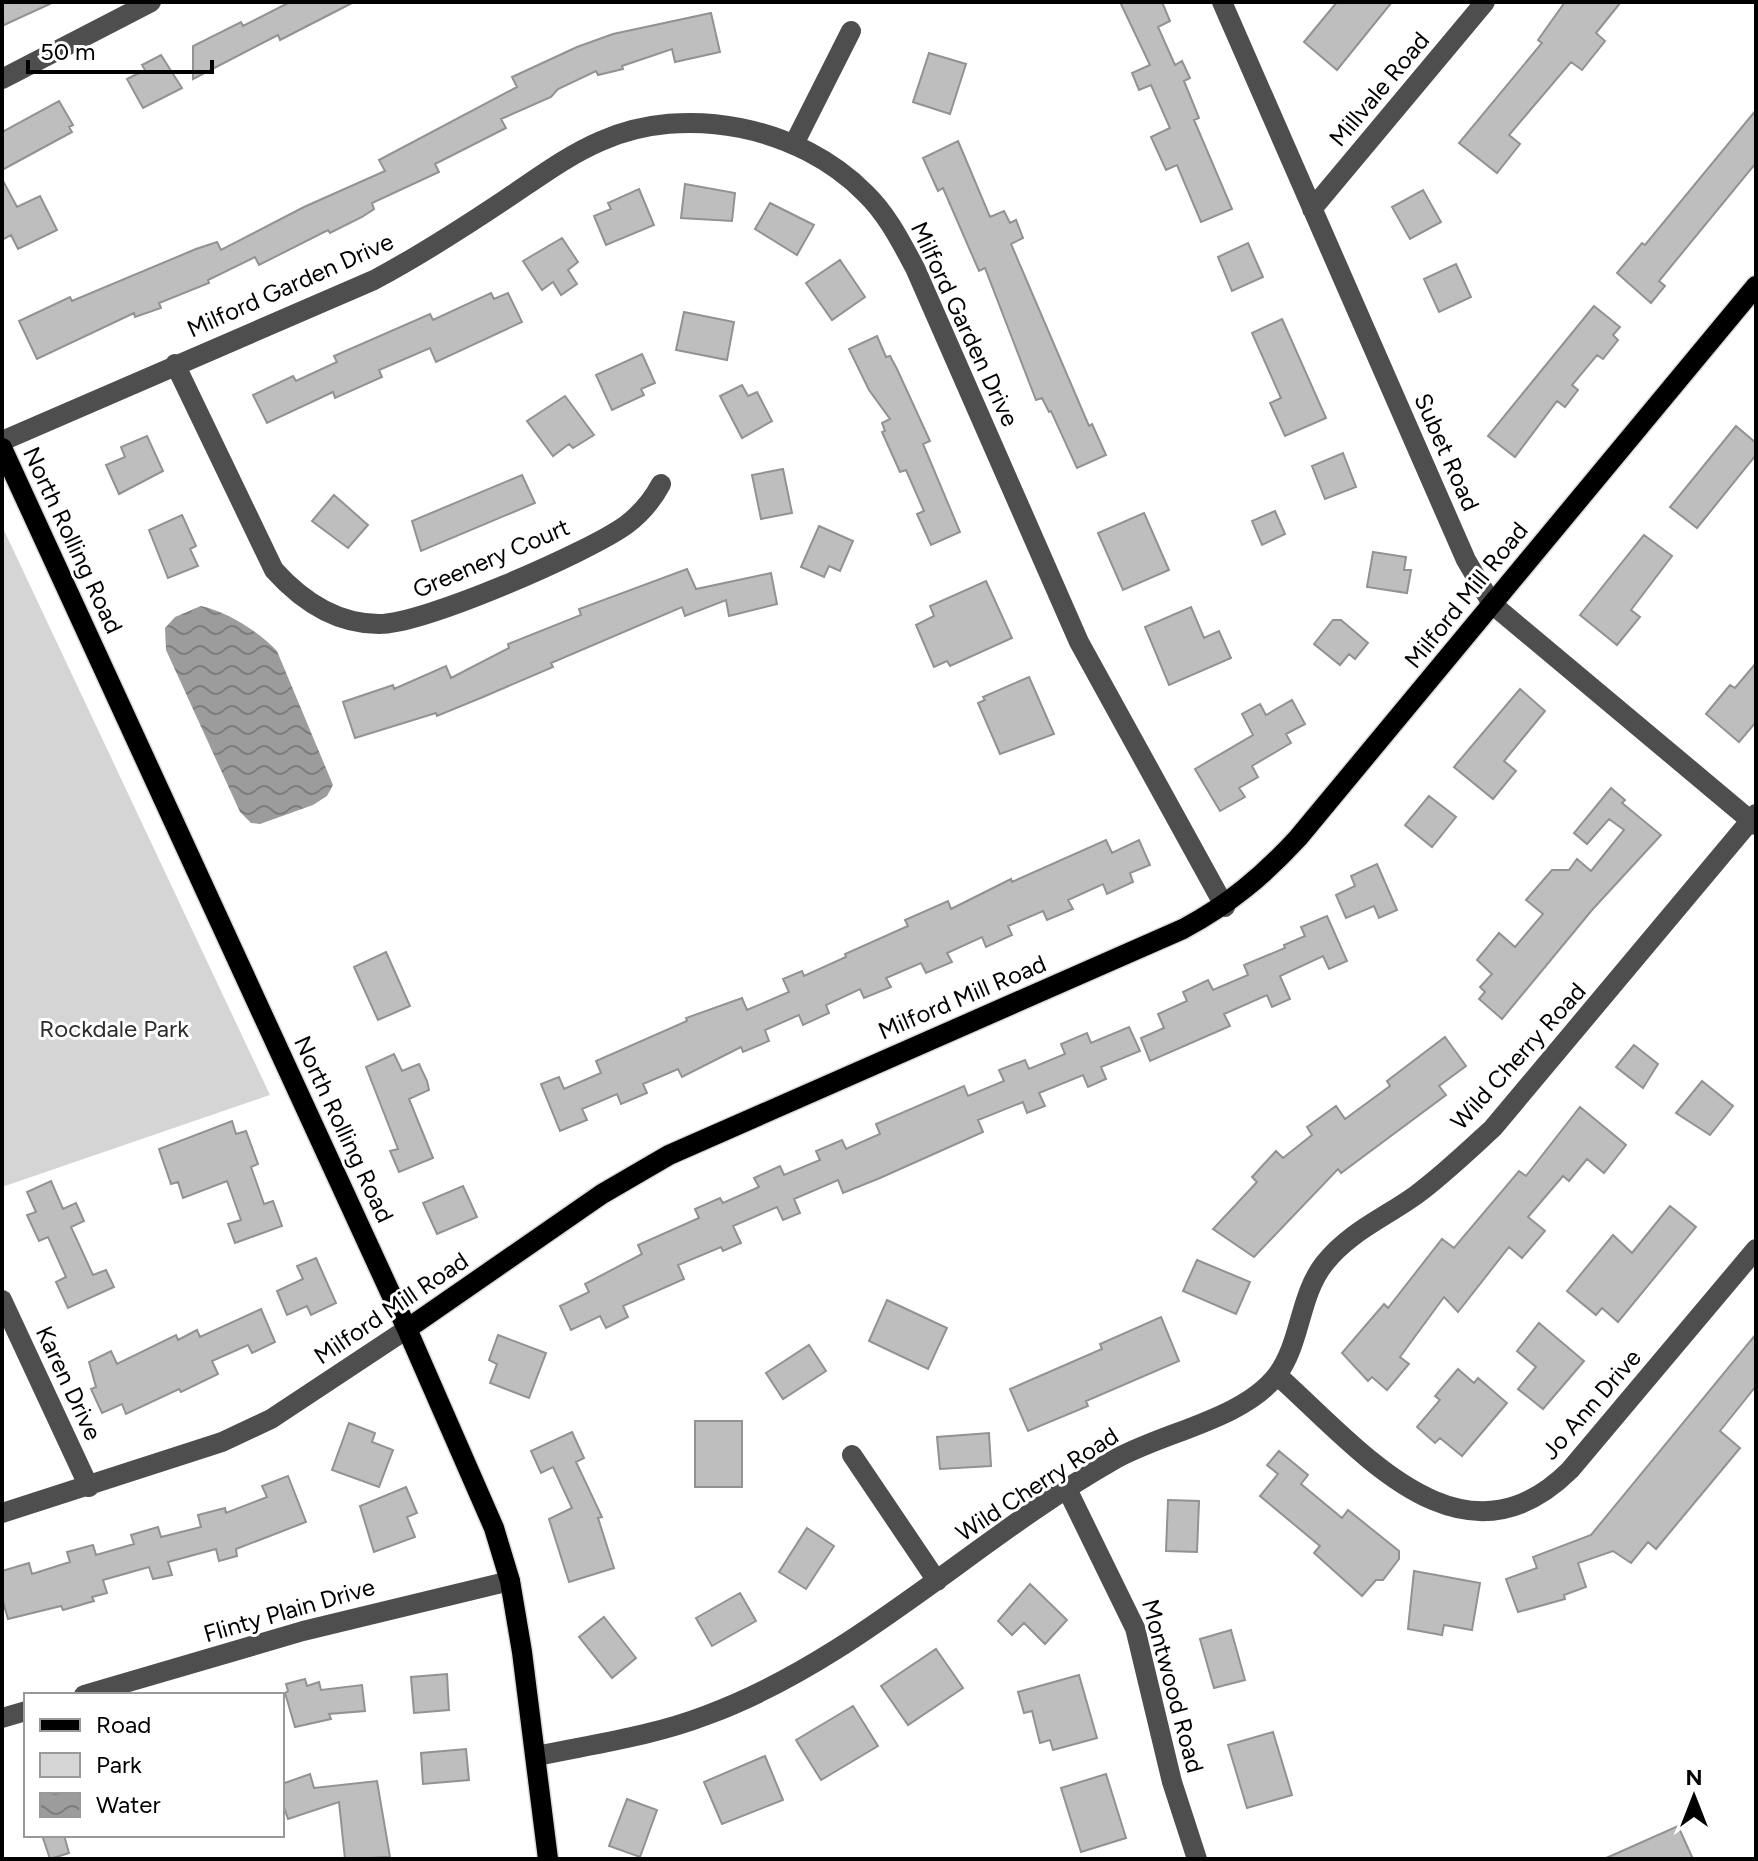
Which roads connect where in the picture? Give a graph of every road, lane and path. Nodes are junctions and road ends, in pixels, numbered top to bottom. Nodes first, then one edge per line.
1 (151, 2) edge
2 (1222, 2) edge
3 (1485, 2) edge
4 (851, 31) dead end
5 (2, 79) edge
6 (794, 144) junction
7 (1312, 209) junction
8 (1756, 286) edge
9 (175, 364) junction
10 (2, 441) edge
11 (2, 448) edge
12 (661, 484) dead end
13 (1492, 604) junction
14 (1754, 820) edge
15 (1225, 907) junction
16 (1756, 1249) edge
17 (2, 1300) edge
18 (407, 1329) junction
19 (1277, 1375) junction
20 (852, 1455) dead end
21 (89, 1487) junction
22 (1067, 1489) junction
23 (2, 1513) edge
24 (510, 1581) junction
25 (937, 1581) junction
26 (91, 1693) edge
27 (24, 1712) edge
28 (2, 1718) edge
29 (537, 1756) junction
30 (548, 1859) edge
31 (1197, 1859) edge

1 - 5 street
2 - 7 street, Subet Road
3 - 7 street, Millvale Road
4 - 6 street
6 - 9 street, Milford Garden Drive
6 - 15 street, Milford Garden Drive
7 - 13 street, Subet Road
8 - 13 main road, Milford Mill Road
9 - 10 street, Milford Garden Drive
9 - 12 street, Greenery Court
11 - 18 main road, North Rolling Road
13 - 14 street, Subet Road
13 - 15 main road, Milford Mill Road
14 - 19 street, Wild Cherry Road
15 - 18 main road, Milford Mill Road
16 - 19 street, Jo Ann Drive
17 - 21 street, Karen Drive
18 - 21 street, Milford Mill Road
18 - 24 main road, North Rolling Road
19 - 22 street, Wild Cherry Road
20 - 25 street
21 - 23 street, Milford Mill Road
22 - 25 street, Wild Cherry Road
22 - 31 street, Montwood Road
24 - 26 street, Flinty Plain Drive
24 - 29 main road, North Rolling Road
25 - 29 street, Wild Cherry Road
27 - 28 street
29 - 30 main road, North Rolling Road

